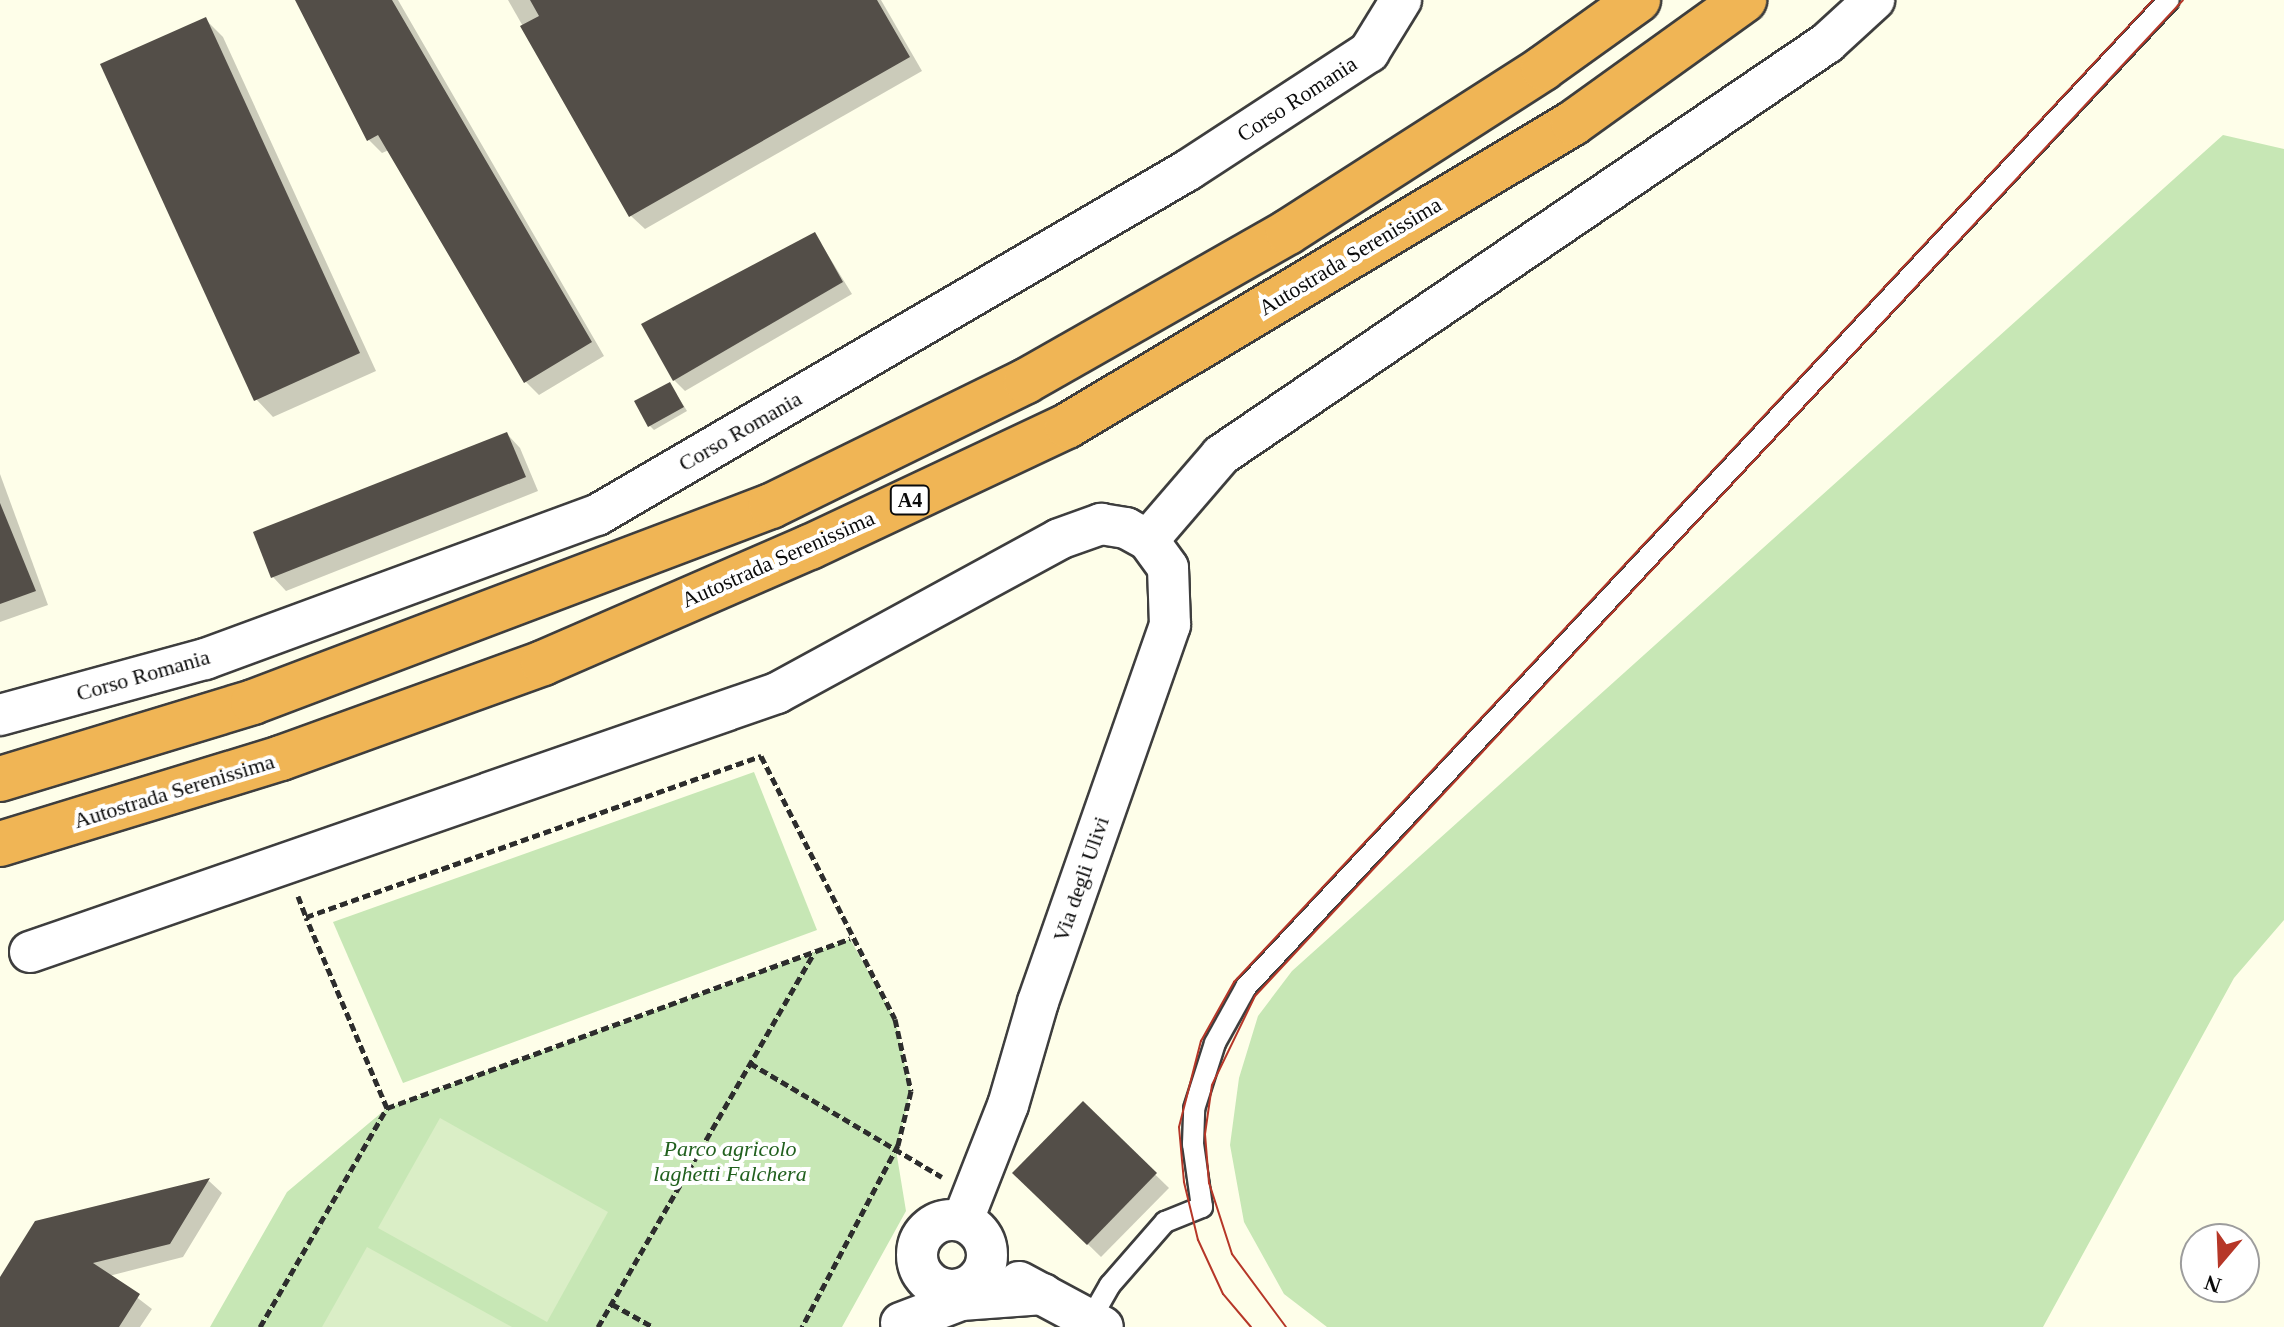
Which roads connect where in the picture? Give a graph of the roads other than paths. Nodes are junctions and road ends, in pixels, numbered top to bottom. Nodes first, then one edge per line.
1 (1401, 0) edge
2 (1638, 0) edge
3 (1744, 0) edge
4 (1874, 0) edge
5 (2169, 0) edge
6 (1148, 540) junction
7 (0, 715) edge
8 (0, 779) edge
9 (0, 844) edge
10 (30, 952) dead end
11 (967, 1208) junction
12 (987, 1266) junction
13 (926, 1280) junction
14 (1043, 1294) junction
15 (1096, 1323) edge
16 (899, 1325) edge

1 - 7 street, Corso Romania
2 - 8 highway, A4
3 - 9 highway, Autostrada Serenissima / A4
4 - 6 street
5 - 15 lane
6 - 10 street
6 - 11 street, Via degli Ulivi
11 - 12 street
11 - 13 street
12 - 13 street
12 - 14 street
13 - 16 street
14 - 15 street
14 - 16 street

